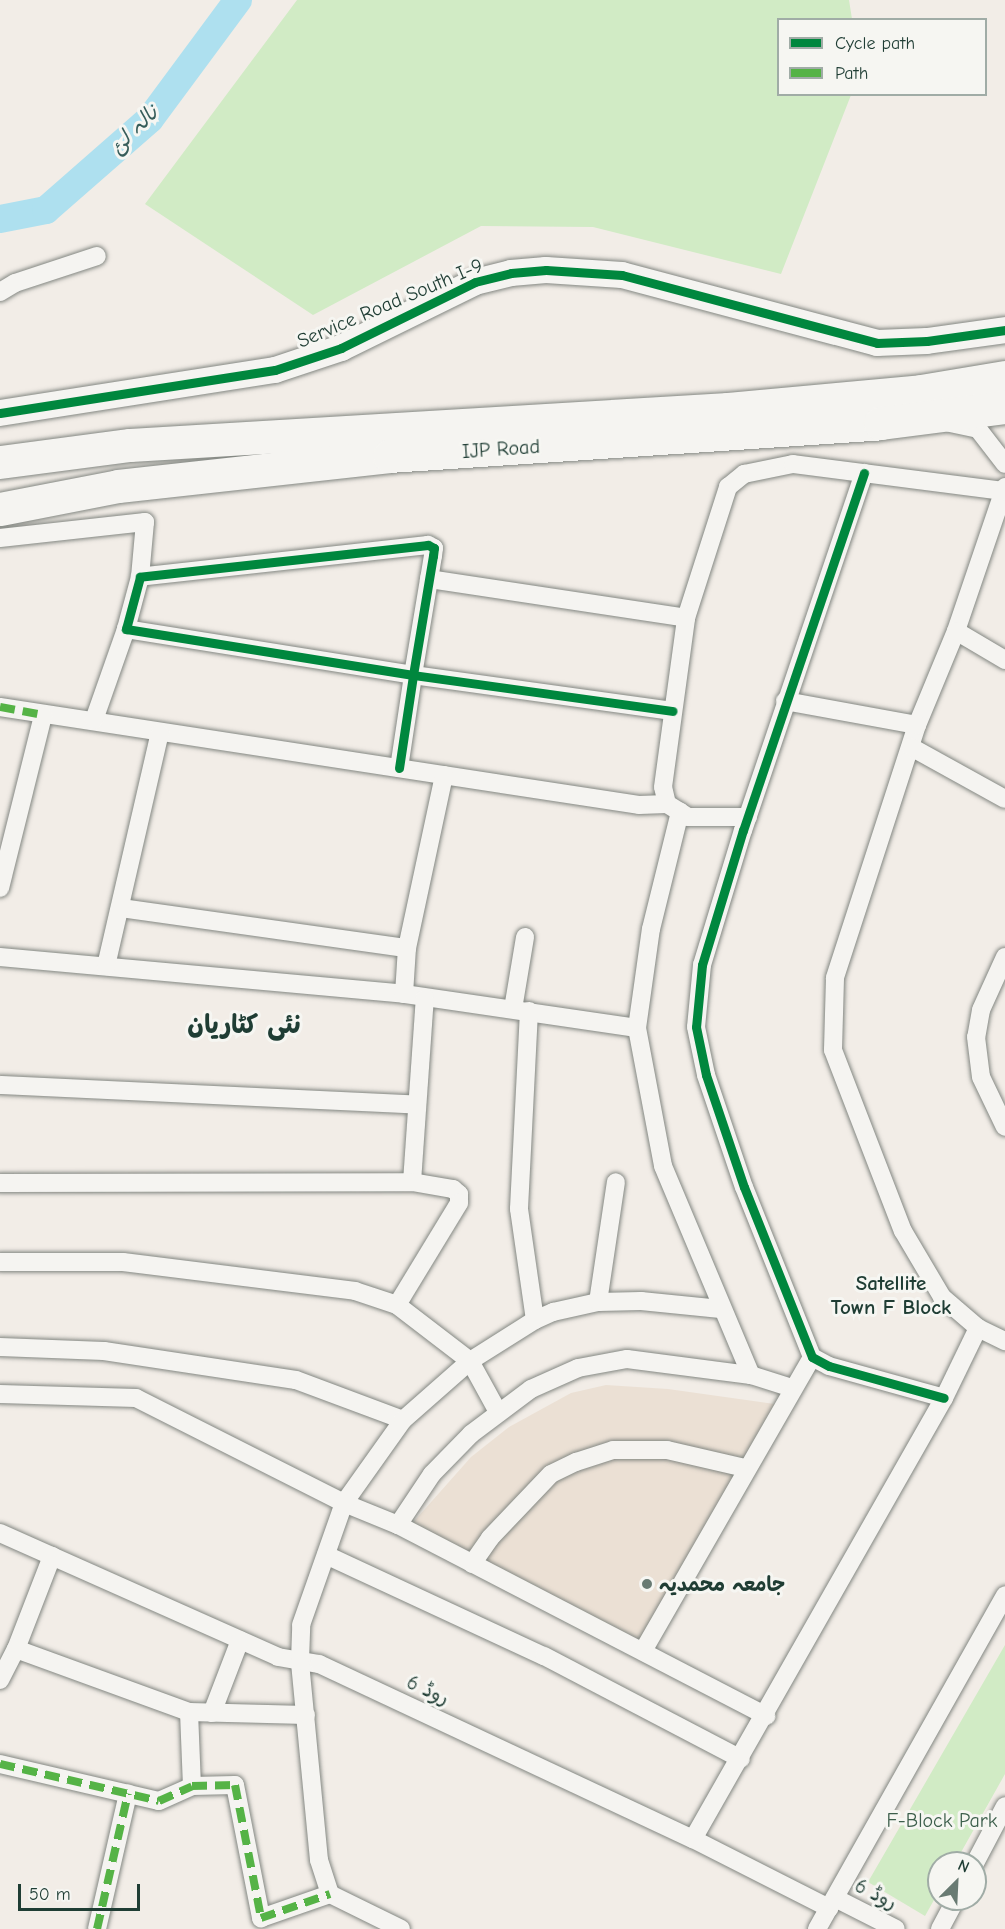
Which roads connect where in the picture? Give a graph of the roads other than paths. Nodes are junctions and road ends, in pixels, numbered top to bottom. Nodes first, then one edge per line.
1 (97, 256) dead end
2 (0, 292) edge
3 (1005, 330) edge
4 (1005, 377) edge
5 (1005, 407) edge
6 (0, 413) edge
7 (925, 417) junction
8 (587, 430) junction
9 (0, 462) edge
10 (1005, 464) edge
11 (864, 472) junction
12 (1004, 489) edge
13 (0, 509) edge
14 (0, 538) edge
15 (140, 577) junction
16 (429, 579) junction
17 (686, 618) junction
18 (126, 629) junction
19 (956, 631) junction
20 (1005, 660) edge
21 (413, 675) junction
22 (785, 701) junction
23 (0, 707) edge
24 (674, 711) junction
25 (43, 715) junction
26 (94, 720) junction
27 (917, 725) junction
28 (160, 733) junction
29 (911, 747) junction
30 (399, 768) junction
31 (444, 775) junction
32 (1005, 799) edge
33 (674, 808) junction
34 (748, 817) junction
35 (0, 888) edge
36 (121, 908) junction
37 (525, 937) dead end
38 (407, 948) junction
39 (0, 957) edge
40 (1005, 957) edge
41 (106, 966) junction
42 (404, 994) junction
43 (425, 998) junction
44 (521, 1010) junction
45 (637, 1028) junction
46 (0, 1084) edge
47 (417, 1105) junction
48 (1005, 1127) edge
49 (412, 1182) junction
50 (616, 1182) dead end
51 (0, 1184) edge
52 (0, 1262) edge
53 (598, 1302) junction
54 (397, 1305) junction
55 (721, 1309) junction
56 (535, 1320) junction
57 (978, 1328) junction
58 (1005, 1341) edge
59 (0, 1347) edge
60 (812, 1357) junction
61 (470, 1361) junction
62 (751, 1375) junction
63 (792, 1388) junction
64 (0, 1394) edge
65 (944, 1398) junction
66 (498, 1412) junction
67 (403, 1420) junction
68 (745, 1468) junction
69 (344, 1503) junction
70 (398, 1525) junction
71 (0, 1533) edge
72 (326, 1555) junction
73 (52, 1556) junction
74 (472, 1564) junction
75 (1005, 1595) edge
76 (240, 1640) junction
77 (16, 1649) junction
78 (643, 1650) junction
79 (300, 1661) junction
80 (0, 1680) edge
81 (189, 1712) junction
82 (212, 1713) junction
83 (306, 1715) junction
84 (766, 1716) junction
85 (741, 1759) junction
86 (0, 1764) edge
87 (192, 1786) junction
88 (128, 1794) junction
89 (1005, 1806) edge
90 (693, 1839) junction
91 (981, 1851) edge
92 (330, 1894) junction
93 (950, 1911) edge
94 (827, 1917) edge
95 (97, 1929) edge
96 (401, 1929) edge
97 (896, 1929) edge
98 (940, 1929) edge

1 - 2 street
3 - 6 street, Service Road South I-9
4 - 8 highway, IJP Road
5 - 7 highway, IJP Road
7 - 8 highway, IJP Road
7 - 10 street
8 - 9 highway, IJP Road
8 - 13 highway, IJP Road
11 - 12 street
11 - 17 street
11 - 22 street
12 - 19 street
14 - 15 street
15 - 16 street
15 - 18 street
16 - 17 street
16 - 21 street
17 - 24 street
18 - 21 street
18 - 26 street
19 - 20 street
19 - 27 street
21 - 24 street
21 - 30 street
22 - 27 street
22 - 34 street
23 - 25 street
24 - 33 street
25 - 26 street
25 - 35 street
26 - 28 street
27 - 29 street
28 - 30 street
28 - 36 street
29 - 32 street
29 - 57 street
30 - 31 street
31 - 33 street
31 - 38 street
33 - 34 street
33 - 45 street
34 - 60 street
36 - 38 street
36 - 41 street
37 - 44 street
38 - 42 street
39 - 41 street
40 - 48 street
41 - 42 street
42 - 43 street
43 - 44 street
43 - 47 street
44 - 45 street
44 - 56 street
45 - 55 street
46 - 47 street
47 - 49 street
49 - 51 street
49 - 54 street
50 - 53 street
52 - 54 street
53 - 55 street
53 - 56 street
54 - 61 street
55 - 62 street
56 - 61 street
57 - 58 street
57 - 65 street
59 - 67 street
60 - 63 street
60 - 65 street
61 - 66 street
61 - 67 street
62 - 63 street
62 - 66 street
63 - 68 street
64 - 69 street
65 - 84 street
66 - 70 street
67 - 69 street
68 - 74 street
68 - 78 street
69 - 70 street
69 - 72 street
70 - 74 street
71 - 73 street, روڈ 6
72 - 79 street
72 - 85 street
73 - 76 street, روڈ 6
73 - 77 street
74 - 78 street
75 - 94 street
76 - 79 street, روڈ 6
76 - 82 street
77 - 80 street
77 - 81 street
78 - 84 street
79 - 83 street
79 - 90 street, روڈ 6
81 - 82 street
81 - 87 street
82 - 83 street
83 - 92 street
84 - 85 street
85 - 90 street
86 - 88 street
87 - 88 street
87 - 92 street
88 - 95 street
89 - 91 street
90 - 94 street, روڈ 6
92 - 96 street
93 - 98 street
94 - 97 street, روڈ 6

